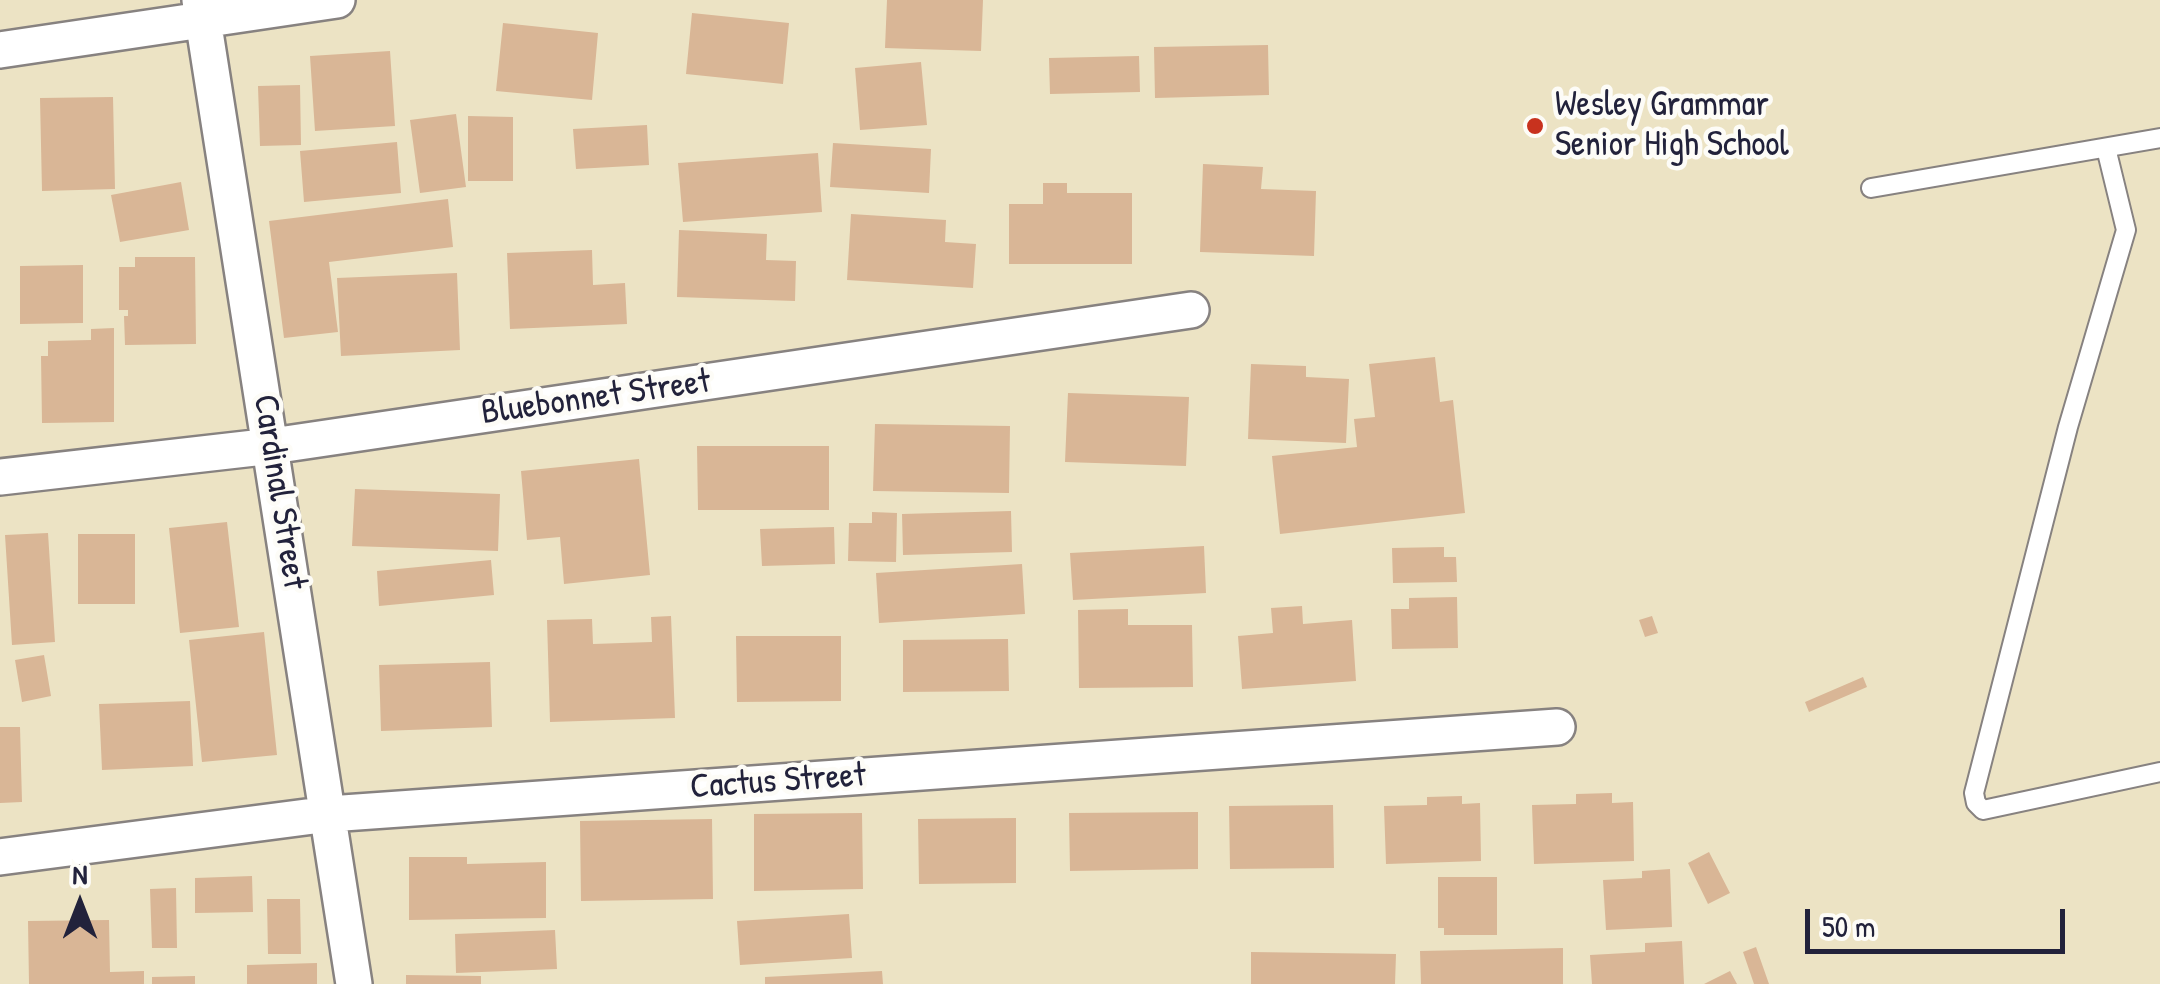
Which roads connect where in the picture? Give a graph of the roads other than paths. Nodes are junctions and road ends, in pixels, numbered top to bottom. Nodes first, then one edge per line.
1 (337, 0) edge
2 (202, 10) edge
3 (0, 50) edge
4 (2160, 138) edge
5 (2106, 148) junction
6 (1871, 188) dead end
7 (1192, 310) dead end
8 (272, 446) junction
9 (0, 476) edge
10 (1557, 727) dead end
11 (2160, 772) edge
12 (330, 814) junction
13 (0, 857) edge
14 (354, 984) edge

1 - 2 street
2 - 3 street
2 - 8 street, Cardinal Street
4 - 5 lane
5 - 6 lane
5 - 11 lane
7 - 8 street, Bluebonnet Street
8 - 9 street, Bluebonnet Street
8 - 12 street, Cardinal Street
10 - 12 street, Cactus Street
12 - 13 street, Cactus Street
12 - 14 street, Cardinal Street

